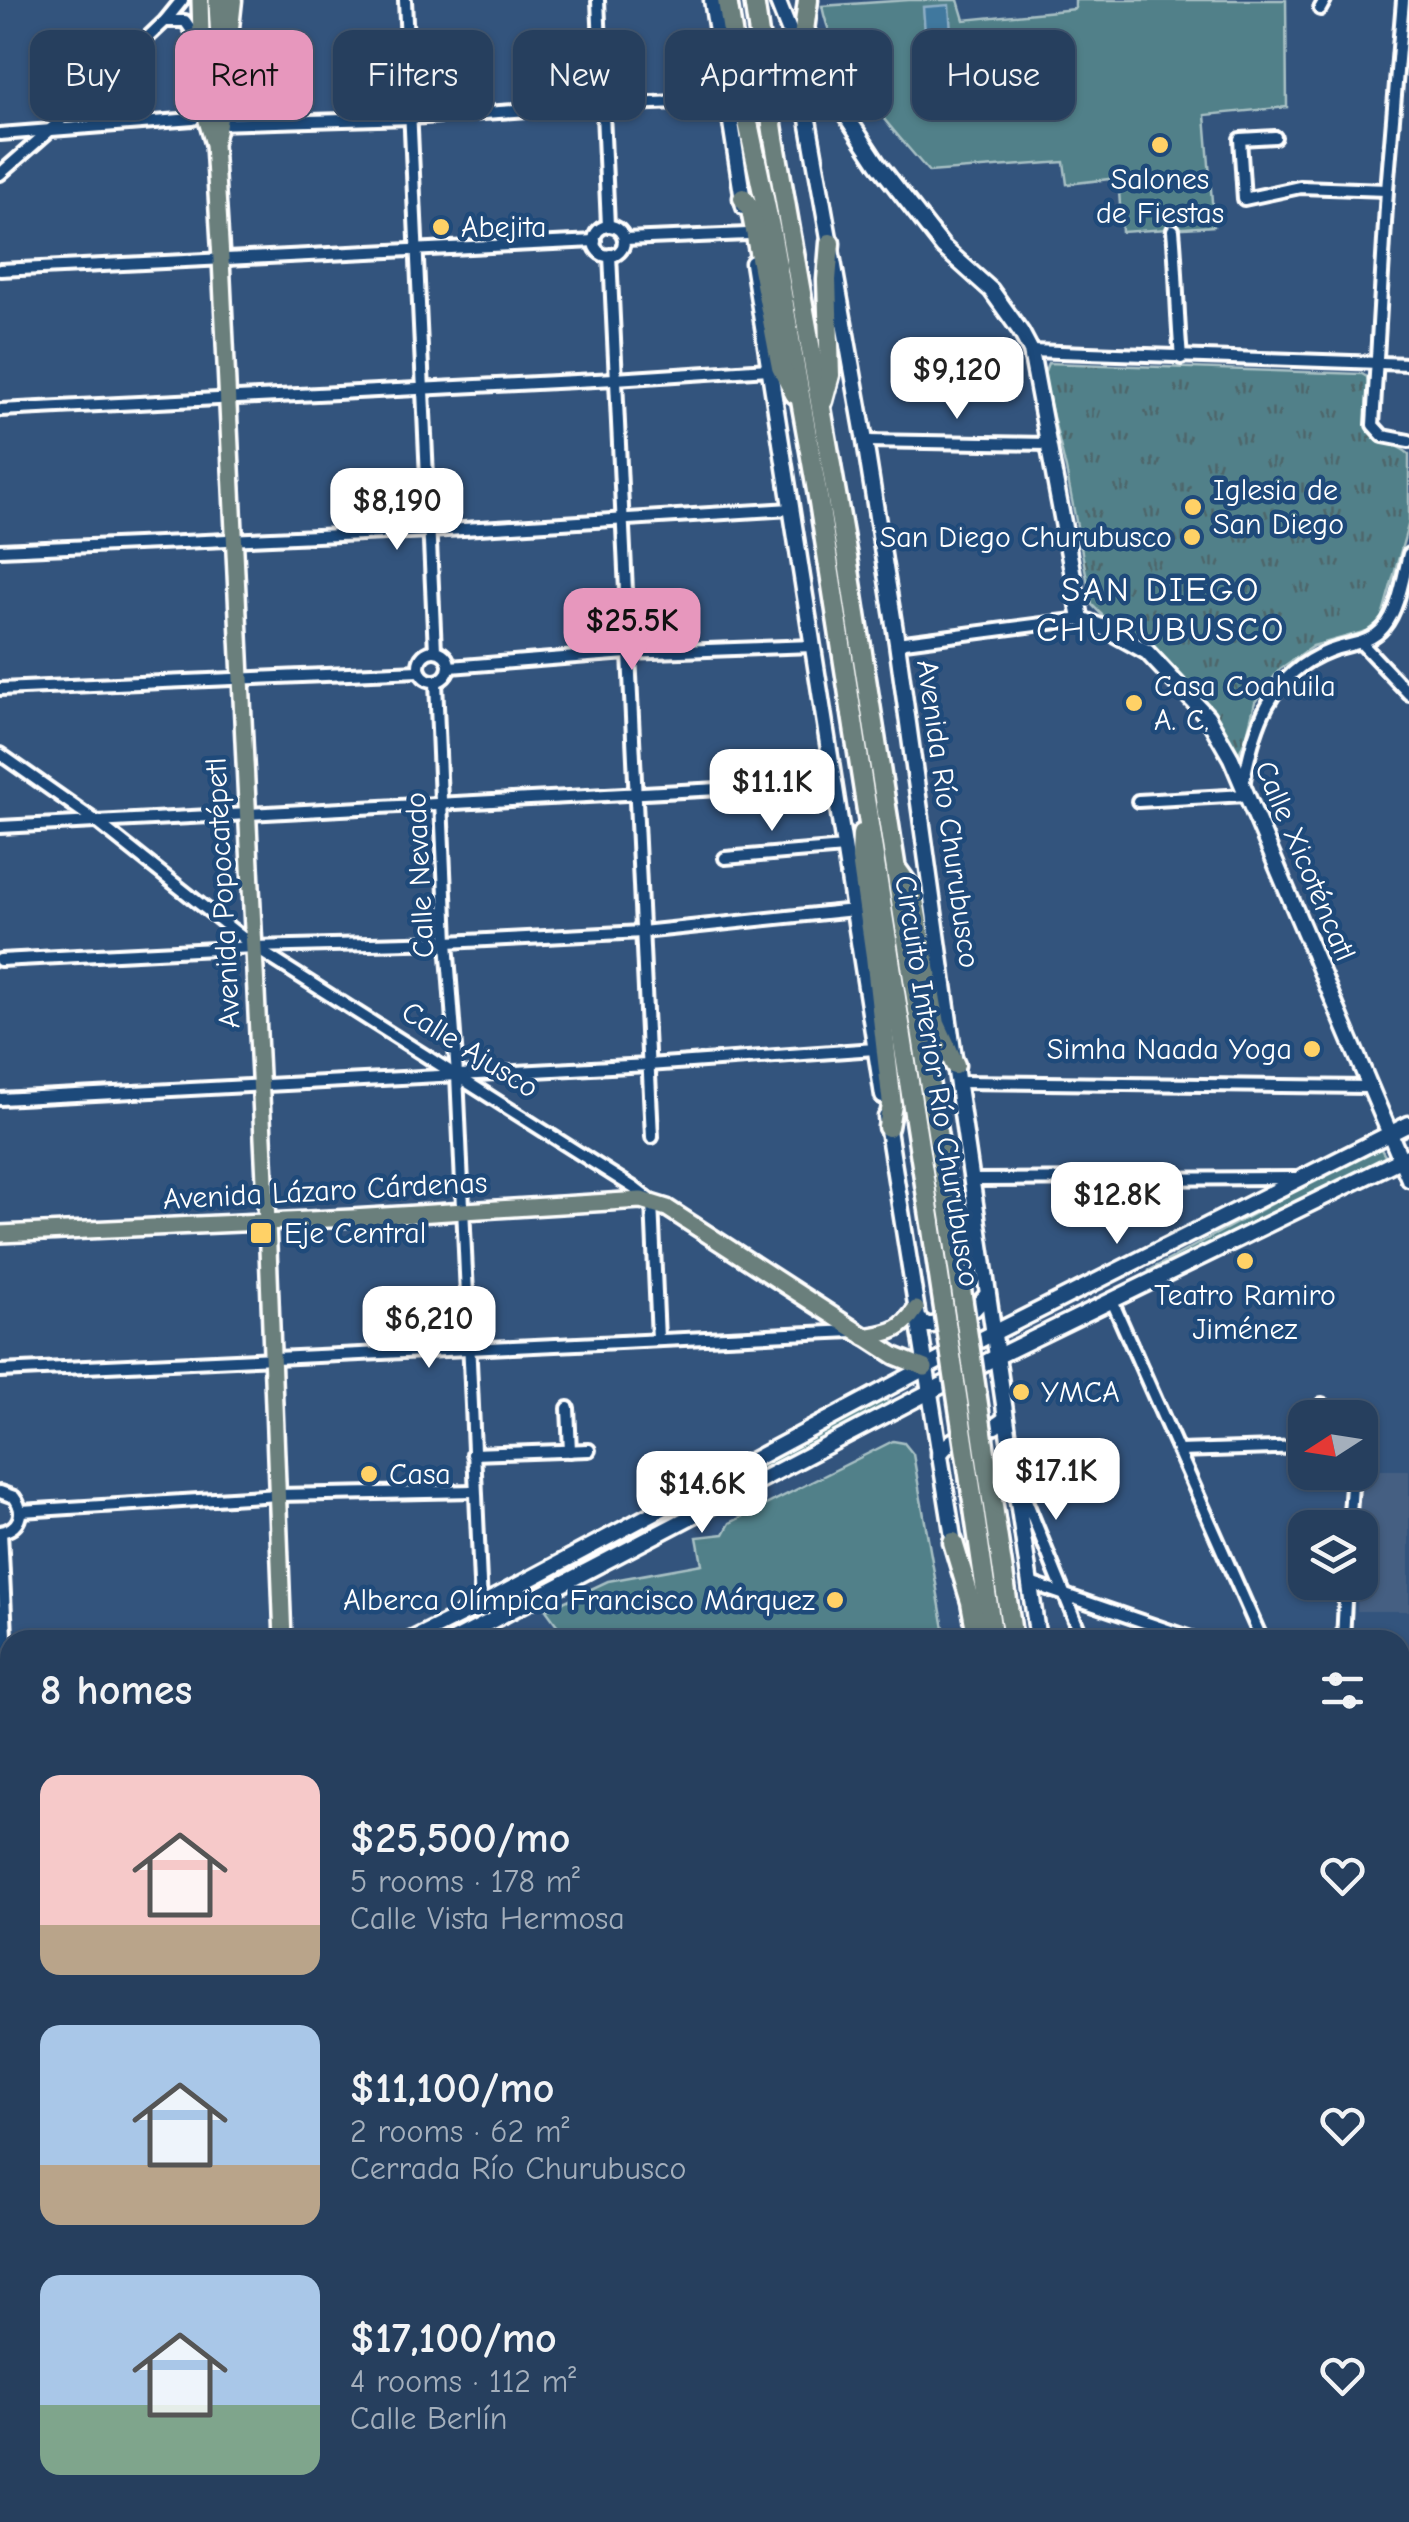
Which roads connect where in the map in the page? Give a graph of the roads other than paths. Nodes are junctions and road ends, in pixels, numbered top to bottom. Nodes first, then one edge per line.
1 (182, 0) edge
2 (200, 0) edge
3 (218, 0) edge
4 (232, 0) edge
5 (406, 0) edge
6 (598, 0) edge
7 (712, 0) edge
8 (727, 0) edge
9 (754, 0) edge
10 (777, 0) edge
11 (808, 0) edge
12 (1403, 0) edge
13 (165, 21) junction
14 (804, 23) junction
15 (218, 30) edge
16 (229, 30) edge
17 (407, 30) edge
18 (599, 30) edge
19 (717, 30) edge
20 (789, 30) edge
21 (803, 30) edge
22 (333, 120) edge
23 (411, 120) edge
24 (603, 120) edge
25 (731, 120) edge
26 (808, 120) edge
27 (207, 122) junction
28 (49, 132) junction
29 (0, 134) edge
30 (1275, 137) dead end
31 (0, 174) edge
32 (1387, 190) junction
33 (743, 198) junction
34 (608, 226) junction
35 (1173, 230) dead end
36 (748, 234) junction
37 (624, 239) junction
38 (594, 241) junction
39 (830, 243) junction
40 (417, 250) junction
41 (610, 255) junction
42 (221, 260) junction
43 (0, 270) edge
44 (1030, 351) junction
45 (1181, 358) junction
46 (1376, 362) junction
47 (1409, 364) edge
48 (769, 369) junction
49 (615, 379) junction
50 (424, 389) junction
51 (228, 399) junction
52 (812, 408) junction
53 (0, 410) edge
54 (1409, 440) edge
55 (865, 441) junction
56 (1049, 444) junction
57 (791, 509) junction
58 (622, 519) junction
59 (430, 531) junction
60 (234, 540) junction
61 (0, 550) edge
62 (1409, 554) edge
63 (1081, 619) junction
64 (897, 642) junction
65 (1362, 644) junction
66 (812, 646) junction
67 (436, 651) junction
68 (627, 654) junction
69 (450, 667) junction
70 (419, 670) junction
71 (241, 678) junction
72 (436, 682) junction
73 (0, 688) edge
74 (1409, 694) edge
75 (0, 754) edge
76 (834, 782) junction
77 (1244, 791) junction
78 (634, 792) junction
79 (865, 798) junction
80 (1138, 802) dead end
81 (441, 804) junction
82 (248, 814) junction
83 (97, 822) junction
84 (0, 827) edge
85 (844, 848) junction
86 (724, 858) dead end
87 (894, 865) junction
88 (854, 910) junction
89 (642, 932) junction
90 (447, 942) junction
91 (254, 947) junction
92 (0, 960) edge
93 (876, 1048) junction
94 (648, 1065) junction
95 (956, 1073) junction
96 (457, 1074) junction
97 (1369, 1086) junction
98 (260, 1087) junction
99 (0, 1099) edge
100 (1409, 1124) edge
101 (888, 1127) junction
102 (1389, 1134) junction
103 (652, 1138) dead end
104 (1405, 1158) edge
105 (1301, 1178) junction
106 (1409, 1179) edge
107 (971, 1180) junction
108 (652, 1202) junction
109 (463, 1212) junction
110 (267, 1222) junction
111 (0, 1234) edge
112 (987, 1295) junction
113 (1112, 1301) junction
114 (917, 1314) junction
115 (861, 1334) junction
116 (993, 1334) junction
117 (658, 1339) junction
118 (468, 1349) junction
119 (996, 1357) junction
120 (272, 1358) junction
121 (925, 1368) junction
122 (0, 1371) edge
123 (930, 1394) junction
124 (568, 1408) dead end
125 (1005, 1419) junction
126 (934, 1425) junction
127 (990, 1430) junction
128 (958, 1436) junction
129 (1008, 1438) junction
130 (1288, 1448) edge
131 (589, 1450) dead end
132 (570, 1451) junction
133 (1179, 1451) junction
134 (473, 1454) junction
135 (939, 1455) junction
136 (1012, 1468) junction
137 (474, 1491) junction
138 (0, 1492) edge
139 (278, 1495) junction
140 (21, 1511) junction
141 (0, 1532) edge
142 (953, 1542) junction
143 (1030, 1584) junction
144 (1062, 1593) junction
145 (1345, 1600) edge
146 (480, 1605) junction
147 (4, 1630) edge
148 (283, 1630) edge
149 (430, 1630) edge
150 (474, 1630) edge
151 (968, 1630) edge
152 (976, 1630) edge
153 (992, 1630) edge
154 (1012, 1630) edge
155 (1037, 1630) edge
156 (1079, 1630) edge
157 (1167, 1630) edge
158 (1258, 1630) edge
159 (1344, 1630) edge

1 - 13 street
2 - 27 main road, Avenida Popocatépetl
3 - 15 main road, Avenida Popocatépetl
4 - 16 highway
5 - 17 street
6 - 18 street
7 - 19 main road
8 - 52 highway, Circuito Interior Río Churubusco
9 - 52 highway, Circuito Interior Río Churubusco
10 - 20 main road, Avenida Río Churubusco
11 - 14 highway
12 - 32 street
13 - 27 street
13 - 28 street
14 - 21 highway
14 - 44 main road
22 - 27 street
23 - 40 street
24 - 34 street
25 - 33 main road
26 - 39 main road, Avenida Río Churubusco
27 - 28 street
27 - 42 main road, Avenida Popocatépetl
28 - 29 street
28 - 31 street
30 - 32 street
32 - 46 street
33 - 36 main road
33 - 52 highway
34 - 37 street
34 - 38 street
35 - 45 street
36 - 37 street
36 - 48 main road
37 - 41 street
38 - 40 street
38 - 41 street
39 - 52 highway
39 - 55 main road, Avenida Río Churubusco
40 - 42 street
40 - 50 street
41 - 49 street
42 - 43 street
42 - 51 main road, Avenida Popocatépetl
44 - 45 street
44 - 56 main road
45 - 46 street
46 - 47 street
46 - 54 street
48 - 49 street
48 - 57 main road
49 - 50 street
49 - 58 street
50 - 51 street
50 - 59 street
51 - 53 street
51 - 60 main road, Avenida Popocatépetl
52 - 79 highway, Circuito Interior Río Churubusco
52 - 87 highway, Circuito Interior Río Churubusco
55 - 56 street
55 - 64 main road, Avenida Río Churubusco
56 - 63 main road
57 - 58 street
57 - 66 main road
58 - 59 street
58 - 68 street
59 - 60 street
59 - 67 street
60 - 61 street
60 - 71 main road, Avenida Popocatépetl
62 - 65 street
63 - 64 street
63 - 77 main road, Calle Xicoténcatl
64 - 95 main road, Avenida Río Churubusco
65 - 74 street
65 - 77 street
66 - 68 street
66 - 76 main road
67 - 69 street
67 - 70 street
68 - 69 street
68 - 78 street
69 - 72 street
70 - 71 street
70 - 72 street
71 - 73 street
71 - 82 main road, Avenida Popocatépetl
72 - 81 street, Calle Nevado
75 - 83 street, Calle Ajusco
76 - 78 street
76 - 85 main road
77 - 80 street
77 - 97 main road, Calle Xicoténcatl
78 - 81 street
78 - 89 street
79 - 101 highway
79 - 153 highway, Circuito Interior Río Churubusco, bridge
81 - 82 street
81 - 90 street, Calle Nevado
82 - 83 street
82 - 91 main road, Avenida Popocatépetl
83 - 84 street
83 - 91 street, Calle Ajusco
85 - 86 street
85 - 88 main road
87 - 95 highway
87 - 154 highway, Circuito Interior Río Churubusco, bridge
88 - 89 street
88 - 93 main road
89 - 90 street
89 - 94 street
90 - 91 street
90 - 96 street, Calle Nevado
91 - 92 street
91 - 96 street, Calle Ajusco
91 - 98 main road, Avenida Popocatépetl
93 - 94 street
93 - 101 main road
94 - 96 street
94 - 103 street
95 - 97 street
95 - 107 main road, Avenida Río Churubusco
96 - 98 street
96 - 108 street, Calle Ajusco
96 - 109 street, Calle Nevado
97 - 102 main road, Calle Xicoténcatl
98 - 99 street
98 - 110 main road, Avenida Popocatépetl
100 - 102 main road
101 - 114 main road
102 - 104 main road, Calle Xicoténcatl
102 - 105 main road
104 - 106 main road, Calle Xicoténcatl
104 - 113 main road
105 - 107 street
105 - 116 main road
107 - 112 main road, Avenida Río Churubusco
108 - 109 main road, Avenida Lázaro Cárdenas
108 - 115 main road, Calle Ajusco
108 - 117 street
109 - 110 main road, Avenida Lázaro Cárdenas
109 - 118 street, Calle Nevado
110 - 111 main road, Avenida Lázaro Cárdenas
110 - 120 main road, Avenida Popocatépetl
112 - 114 main road
112 - 116 main road, Avenida Río Churubusco
113 - 119 main road
113 - 133 street
114 - 115 main road
114 - 121 main road
115 - 117 street
115 - 121 main road, Calle Ajusco
116 - 119 main road, Avenida Río Churubusco
116 - 121 main road
117 - 118 street
118 - 120 street
118 - 134 street, Calle Nevado
119 - 123 main road
119 - 125 main road, Avenida Río Churubusco
120 - 122 street
120 - 139 main road, Avenida Popocatépetl
121 - 123 main road
121 - 146 main road
123 - 126 main road
123 - 150 main road
124 - 132 street
125 - 127 main road
125 - 129 main road, Avenida Río Churubusco
126 - 128 main road
126 - 135 main road
127 - 128 main road
127 - 129 main road
128 - 135 main road
129 - 136 main road, Avenida Río Churubusco
130 - 133 street
131 - 132 street
132 - 134 street
133 - 158 street
134 - 137 street, Calle Nevado
135 - 142 main road
136 - 143 main road, Avenida Río Churubusco
136 - 144 street
137 - 139 street
137 - 146 street, Calle Nevado
138 - 140 street
139 - 140 street
139 - 148 main road, Avenida Popocatépetl
140 - 141 street
141 - 147 street
142 - 151 main road
142 - 152 highway
143 - 144 street
143 - 155 main road, Avenida Río Churubusco
144 - 156 street
144 - 157 street
145 - 159 street
146 - 149 main road

